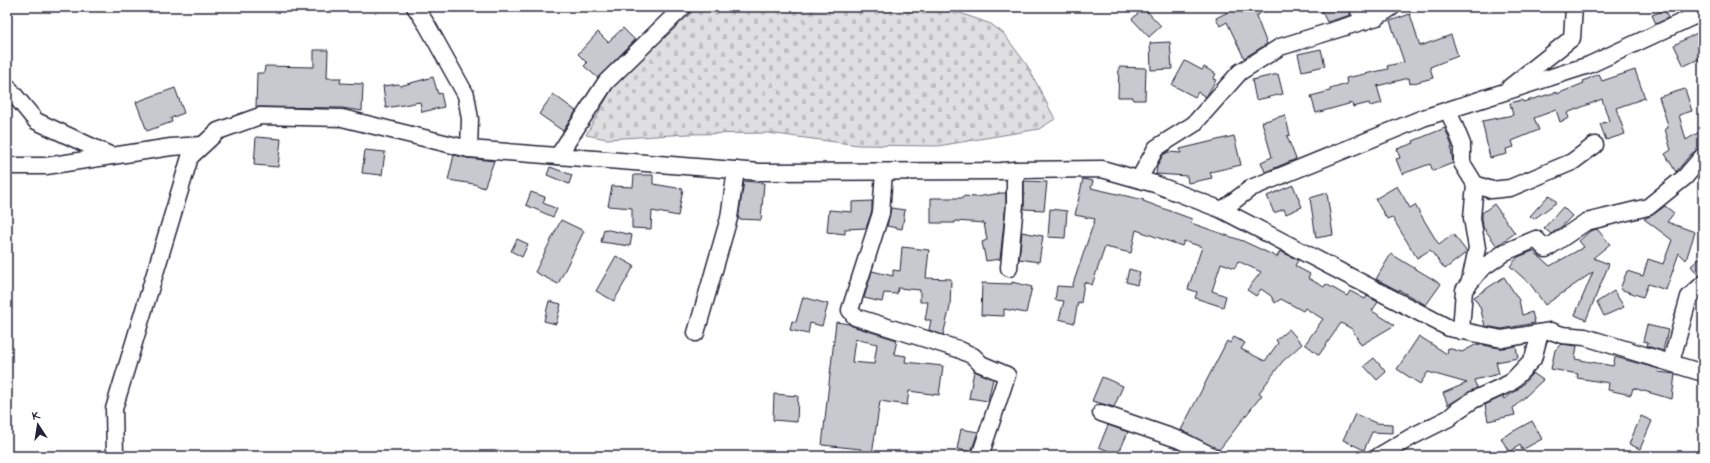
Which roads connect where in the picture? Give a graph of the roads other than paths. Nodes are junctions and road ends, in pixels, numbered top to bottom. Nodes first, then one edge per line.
1 (415, 7) edge
2 (683, 7) edge
3 (1357, 7) edge
4 (1392, 7) edge
5 (1574, 7) edge
6 (1703, 12) edge
7 (1365, 21) junction
8 (7, 86) edge
9 (1503, 93) junction
10 (1448, 110) junction
11 (1595, 144) dead end
12 (202, 145) junction
13 (469, 150) junction
14 (112, 156) junction
15 (558, 156) junction
16 (1703, 156) edge
17 (7, 166) edge
18 (736, 170) junction
19 (1015, 170) junction
20 (884, 172) junction
21 (1139, 179) junction
22 (1475, 184) junction
23 (1222, 210) junction
24 (1009, 268) dead end
25 (1470, 283) junction
26 (1703, 284) edge
27 (1461, 331) junction
28 (1540, 333) junction
29 (696, 334) dead end
30 (1671, 362) junction
31 (1703, 373) edge
32 (1101, 413) dead end
33 (115, 456) edge
34 (980, 456) edge
35 (1212, 456) edge
36 (1379, 456) edge

1 - 13 street
2 - 15 street
3 - 7 street
4 - 7 street
5 - 9 street
6 - 9 street
7 - 21 street
8 - 14 street
9 - 10 street
10 - 22 street
10 - 23 street
11 - 22 street
12 - 13 street
12 - 14 street
12 - 33 street
13 - 15 street
14 - 17 street
15 - 18 street
16 - 25 street
18 - 20 street
18 - 29 street
19 - 20 street
19 - 21 street
19 - 24 street
20 - 34 street
21 - 23 street
22 - 25 street
23 - 27 street
25 - 27 street
26 - 30 street
27 - 28 street
28 - 30 street
28 - 36 street
30 - 31 street
32 - 35 street

